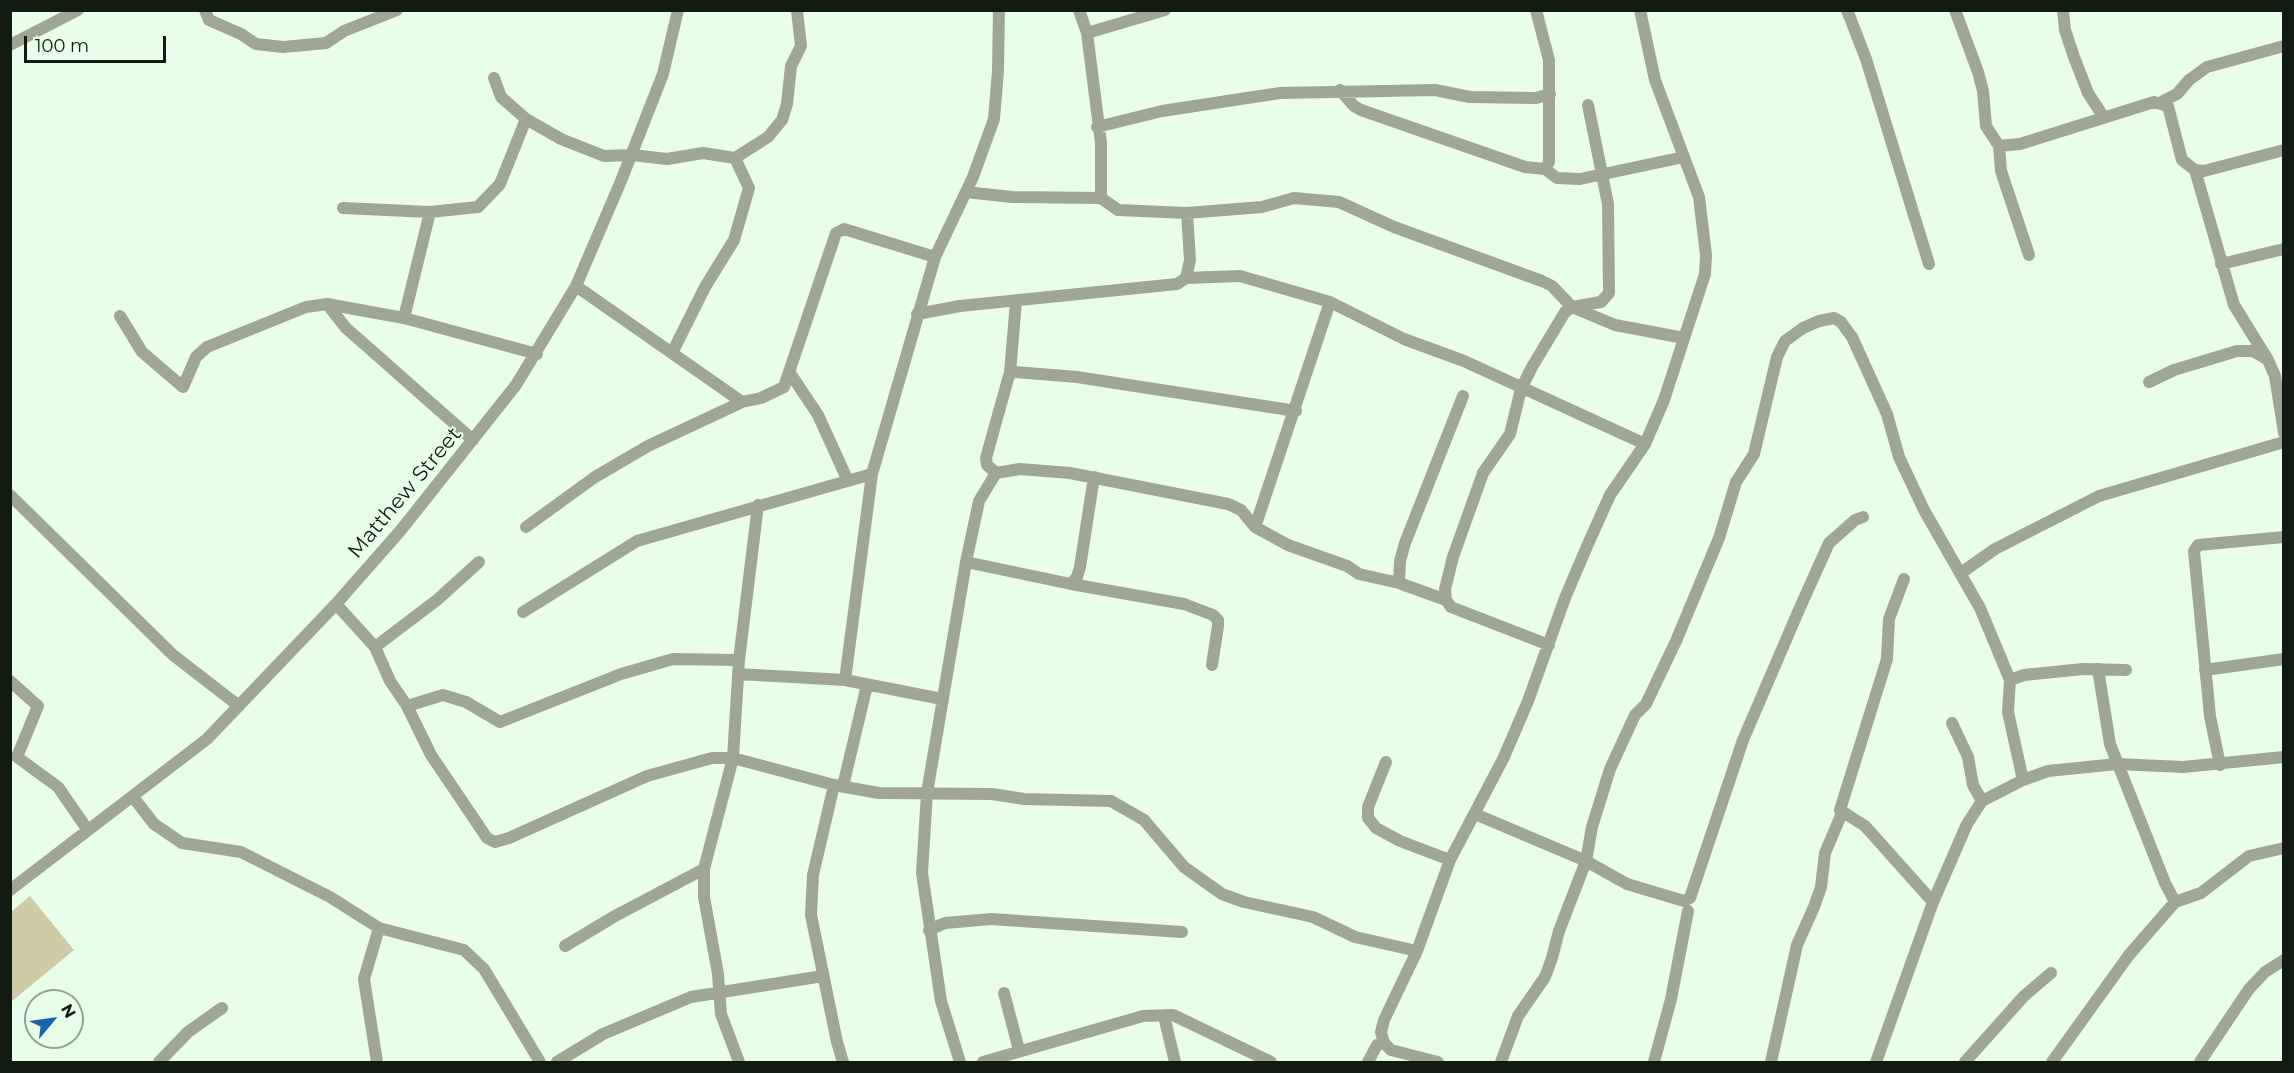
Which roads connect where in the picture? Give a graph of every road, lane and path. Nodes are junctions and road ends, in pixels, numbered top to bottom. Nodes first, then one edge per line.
1 (78, 10) edge
2 (205, 10) edge
3 (397, 10) edge
4 (678, 10) edge
5 (999, 10) edge
6 (1079, 10) edge
7 (1165, 10) edge
8 (1536, 10) edge
9 (1640, 10) edge
10 (1846, 10) edge
11 (1955, 10) edge
12 (2063, 10) edge
13 (797, 11) edge
14 (1086, 33) junction
15 (10, 45) edge
16 (2283, 46) edge
17 (494, 78) dead end
18 (1340, 90) junction
19 (1550, 94) junction
20 (2163, 101) dead end
21 (1588, 105) dead end
22 (2103, 116) junction
23 (526, 119) junction
24 (1098, 127) junction
25 (1999, 146) junction
26 (2283, 150) edge
27 (632, 155) junction
28 (1684, 157) junction
29 (735, 158) junction
30 (1545, 169) junction
31 (2195, 170) junction
32 (1601, 174) junction
33 (966, 192) junction
34 (1101, 198) junction
35 (343, 208) dead end
36 (430, 212) junction
37 (1187, 213) junction
38 (2283, 249) edge
39 (2029, 255) dead end
40 (935, 257) junction
41 (1929, 264) dead end
42 (2221, 264) junction
43 (1186, 278) junction
44 (576, 285) junction
45 (1016, 301) junction
46 (1330, 302) junction
47 (327, 304) junction
48 (1572, 307) junction
49 (916, 314) junction
50 (120, 316) dead end
51 (404, 318) junction
52 (1684, 338) junction
53 (672, 351) junction
54 (537, 354) junction
55 (2268, 360) junction
56 (790, 374) junction
57 (1010, 374) junction
58 (2149, 382) dead end
59 (1521, 389) junction
60 (1463, 396) dead end
61 (742, 402) junction
62 (1296, 411) junction
63 (2283, 433) edge
64 (474, 440) junction
65 (2283, 442) edge
66 (1645, 444) junction
67 (996, 473) junction
68 (872, 474) junction
69 (1094, 477) junction
70 (848, 481) junction
71 (10, 495) edge
72 (758, 505) junction
73 (1863, 518) dead end
74 (526, 527) dead end
75 (1255, 527) junction
76 (2283, 537) edge
77 (479, 562) dead end
78 (966, 562) junction
79 (1961, 573) junction
80 (1904, 579) dead end
81 (1399, 583) junction
82 (1071, 584) junction
83 (1446, 600) junction
84 (336, 604) junction
85 (523, 612) dead end
86 (1549, 645) junction
87 (375, 647) junction
88 (2283, 659) edge
89 (739, 660) junction
90 (1212, 665) dead end
91 (2098, 669) junction
92 (2126, 670) dead end
93 (2205, 670) junction
94 (738, 674) junction
95 (845, 680) junction
96 (2010, 680) junction
97 (10, 681) edge
98 (867, 685) junction
99 (942, 699) junction
100 (239, 706) junction
101 (406, 706) junction
102 (1952, 723) dead end
103 (2283, 757) edge
104 (733, 758) junction
105 (1386, 762) dead end
106 (2117, 764) junction
107 (2220, 765) junction
108 (2023, 780) junction
109 (838, 786) junction
110 (927, 793) junction
111 (132, 797) junction
112 (1982, 801) junction
113 (1842, 813) junction
114 (1475, 814) junction
115 (87, 829) junction
116 (2283, 848) edge
117 (1450, 860) junction
118 (1586, 861) junction
119 (704, 869) junction
120 (10, 890) edge
121 (1933, 902) junction
122 (2175, 902) junction
123 (1688, 911) dead end
124 (379, 928) junction
125 (929, 930) junction
126 (1182, 932) dead end
127 (565, 946) dead end
128 (1417, 951) junction
129 (2283, 960) edge
130 (2051, 974) dead end
131 (823, 976) junction
132 (719, 991) junction
133 (1004, 993) dead end
134 (222, 1008) dead end
135 (1164, 1016) junction
136 (1384, 1042) junction
137 (1019, 1050) junction
138 (159, 1062) edge
139 (377, 1062) edge
140 (540, 1062) edge
141 (557, 1062) edge
142 (739, 1062) edge
143 (843, 1062) edge
144 (960, 1062) edge
145 (983, 1062) edge
146 (1175, 1062) edge
147 (1271, 1062) edge
148 (1368, 1062) edge
149 (1438, 1062) edge
150 (1501, 1062) edge
151 (1654, 1062) edge
152 (1771, 1062) edge
153 (1876, 1062) edge
154 (1965, 1062) edge
155 (2052, 1062) edge
156 (2200, 1062) edge

1 - 15 street
2 - 3 street
4 - 27 street, Matthew Street
5 - 33 street
6 - 14 street
7 - 14 street
8 - 19 street
9 - 28 street
10 - 41 street
11 - 25 street
12 - 22 street
13 - 29 street
14 - 24 street
16 - 20 street
17 - 23 street
18 - 19 street
18 - 24 street
18 - 30 street
19 - 30 street
21 - 32 street
22 - 25 street
22 - 31 street
23 - 27 street
23 - 36 street
24 - 34 street
25 - 39 street
26 - 31 street
27 - 29 street
27 - 44 street, Matthew Street
28 - 32 street
28 - 52 street
29 - 53 street
30 - 32 street
31 - 42 street
32 - 48 street
33 - 34 street
33 - 40 street
34 - 37 street
35 - 36 street
36 - 51 street
37 - 43 street
37 - 48 street
38 - 42 street
40 - 49 street
40 - 56 street
42 - 55 street
43 - 45 street
43 - 46 street
44 - 53 street
44 - 54 street, Matthew Street
45 - 49 street
45 - 57 street
46 - 59 street
46 - 62 street
47 - 50 street
47 - 51 street
47 - 64 street
48 - 52 street
48 - 59 street
49 - 68 street
51 - 54 street
52 - 66 street
53 - 61 street
54 - 64 street, Matthew Street
55 - 58 street
55 - 63 street
56 - 61 street
56 - 70 street
57 - 62 street
57 - 67 street
59 - 66 street
59 - 83 street
60 - 81 street
61 - 74 street
62 - 75 street
64 - 84 street, Matthew Street
65 - 79 street
66 - 86 street
67 - 69 street
67 - 78 street
68 - 70 street
68 - 95 street
69 - 75 street
69 - 82 street
70 - 72 street
71 - 100 street
72 - 85 street
72 - 89 street
73 - 118 street
75 - 81 street
76 - 93 street
77 - 87 street
78 - 82 street
78 - 99 street
79 - 96 street
79 - 118 street
80 - 113 street
81 - 83 street
82 - 90 street
83 - 86 street
84 - 87 street
84 - 100 street, Matthew Street
86 - 114 street
87 - 101 street
88 - 93 street
89 - 94 street
89 - 101 street
91 - 92 street
91 - 96 street
91 - 106 street
93 - 107 street
94 - 95 street
94 - 104 street
95 - 98 street
96 - 108 street
97 - 115 street
98 - 99 street
98 - 109 street
99 - 110 street
100 - 111 street, Matthew Street
101 - 104 street
102 - 112 street
103 - 107 street
104 - 109 street
104 - 119 street
105 - 117 street
106 - 107 street
106 - 108 street
106 - 122 street
108 - 112 street
109 - 110 street
109 - 131 street
110 - 125 street
110 - 128 street
111 - 115 street, Matthew Street
111 - 124 street
112 - 121 street
113 - 121 street
113 - 152 street
114 - 117 street
114 - 118 street
115 - 120 street, Matthew Street
116 - 122 street
117 - 128 street
118 - 150 street
119 - 127 street
119 - 132 street
121 - 153 street
122 - 155 street
123 - 151 street
124 - 139 street
124 - 140 street
125 - 126 street
125 - 144 street
128 - 136 street
129 - 156 street
130 - 154 street
131 - 132 street
131 - 143 street
132 - 141 street
132 - 142 street
133 - 137 street
134 - 138 street
135 - 137 street
135 - 146 street
135 - 147 street
136 - 148 street
136 - 149 street
137 - 145 street

